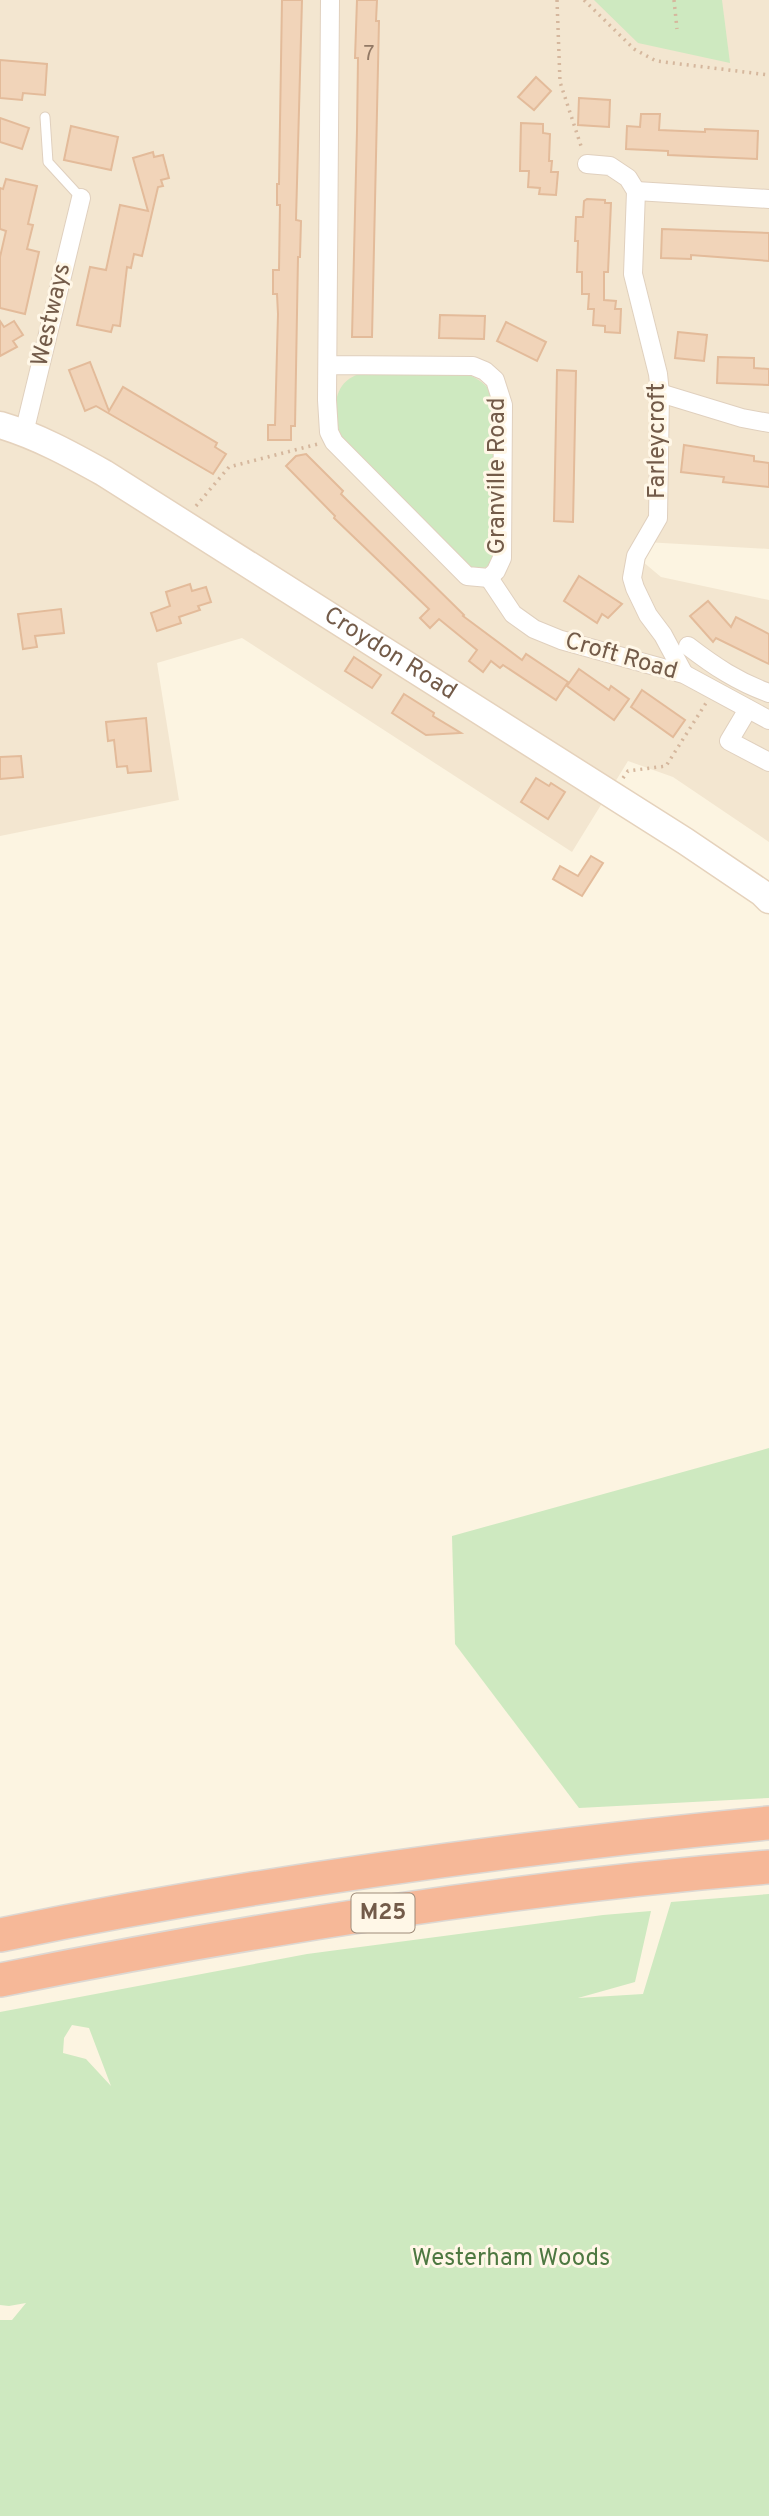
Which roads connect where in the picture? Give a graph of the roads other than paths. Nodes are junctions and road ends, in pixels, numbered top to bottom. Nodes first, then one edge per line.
1 (330, 0) edge
2 (45, 117) dead end
3 (587, 164) road end
4 (636, 191) junction
5 (80, 198) joint
6 (769, 199) edge
7 (328, 365) junction
8 (660, 393) junction
9 (769, 423) edge
10 (12, 429) edge
11 (489, 578) junction
12 (688, 646) dead end
13 (684, 674) junction
14 (769, 693) edge
15 (748, 709) junction
16 (769, 720) edge
17 (769, 762) edge
18 (769, 900) edge
19 (769, 1823) edge
20 (769, 1867) edge
21 (0, 1935) edge
22 (0, 1980) edge

1 - 7 street
2 - 5 lane
3 - 4 street
4 - 6 street
4 - 8 street, Farleycroft
5 - 10 street, Westways
7 - 11 street, Granville Road
7 - 11 street, Granville Road
8 - 9 street
8 - 13 street, Farleycroft
10 - 18 main road, Croydon Road
11 - 13 street, Croft Road
12 - 14 street
13 - 15 street, Croft Road
15 - 16 street, Croft Road
15 - 17 street
19 - 21 highway, M25
20 - 22 highway, M25

